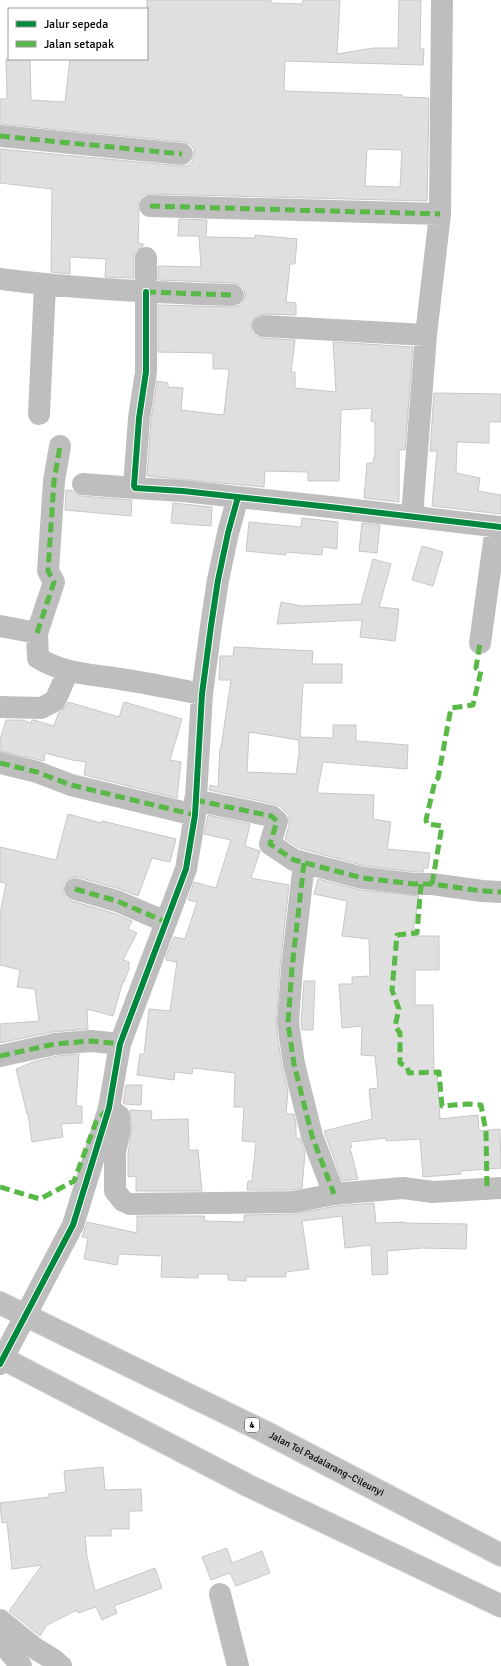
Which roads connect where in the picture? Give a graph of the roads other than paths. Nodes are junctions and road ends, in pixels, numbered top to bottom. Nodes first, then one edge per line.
1 (442, 0) edge
2 (0, 136) edge
3 (182, 154) dead end
4 (150, 206) dead end
5 (440, 214) junction
6 (146, 258) dead end
7 (0, 279) edge
8 (45, 285) junction
9 (146, 292) junction
10 (233, 295) dead end
11 (263, 326) dead end
12 (426, 336) junction
13 (39, 414) dead end
14 (60, 446) dead end
15 (83, 484) dead end
16 (135, 488) junction
17 (238, 497) junction
18 (412, 516) junction
19 (498, 527) edge
20 (0, 626) edge
21 (37, 633) junction
22 (480, 643) dead end
23 (68, 671) junction
24 (202, 694) junction
25 (0, 707) edge
26 (0, 763) edge
27 (195, 808) junction
28 (304, 863) junction
29 (75, 889) dead end
30 (501, 892) edge
31 (166, 922) junction
32 (120, 1044) junction
33 (0, 1056) edge
34 (109, 1108) junction
35 (501, 1188) edge
36 (334, 1194) junction
37 (0, 1304) edge
38 (0, 1357) edge
39 (0, 1364) edge
40 (501, 1555) edge
41 (220, 1594) dead end
42 (501, 1606) edge
43 (0, 1620) edge
44 (0, 1640) edge
45 (55, 1664) edge
46 (21, 1666) edge
47 (238, 1666) edge

1 - 5 main road
2 - 3 main road
4 - 5 main road
5 - 12 main road
6 - 9 main road
7 - 8 main road
8 - 9 main road
8 - 13 main road
9 - 10 main road
9 - 16 main road
11 - 12 main road
12 - 18 main road
14 - 21 main road
15 - 16 main road
16 - 17 main road
17 - 18 main road
17 - 24 main road
18 - 19 main road
19 - 22 main road
20 - 21 main road
21 - 23 main road
23 - 24 main road
23 - 25 main road
24 - 27 main road
26 - 27 main road
27 - 28 main road
27 - 31 main road
28 - 30 main road
28 - 36 main road
29 - 31 main road
31 - 32 main road
32 - 33 main road
32 - 34 main road
34 - 36 main road
34 - 39 main road, bridge
35 - 36 main road
37 - 40 main road, Jalan Tol Padalarang–Cileunyi / 4
38 - 42 main road
41 - 47 main road
43 - 45 main road
44 - 46 main road

